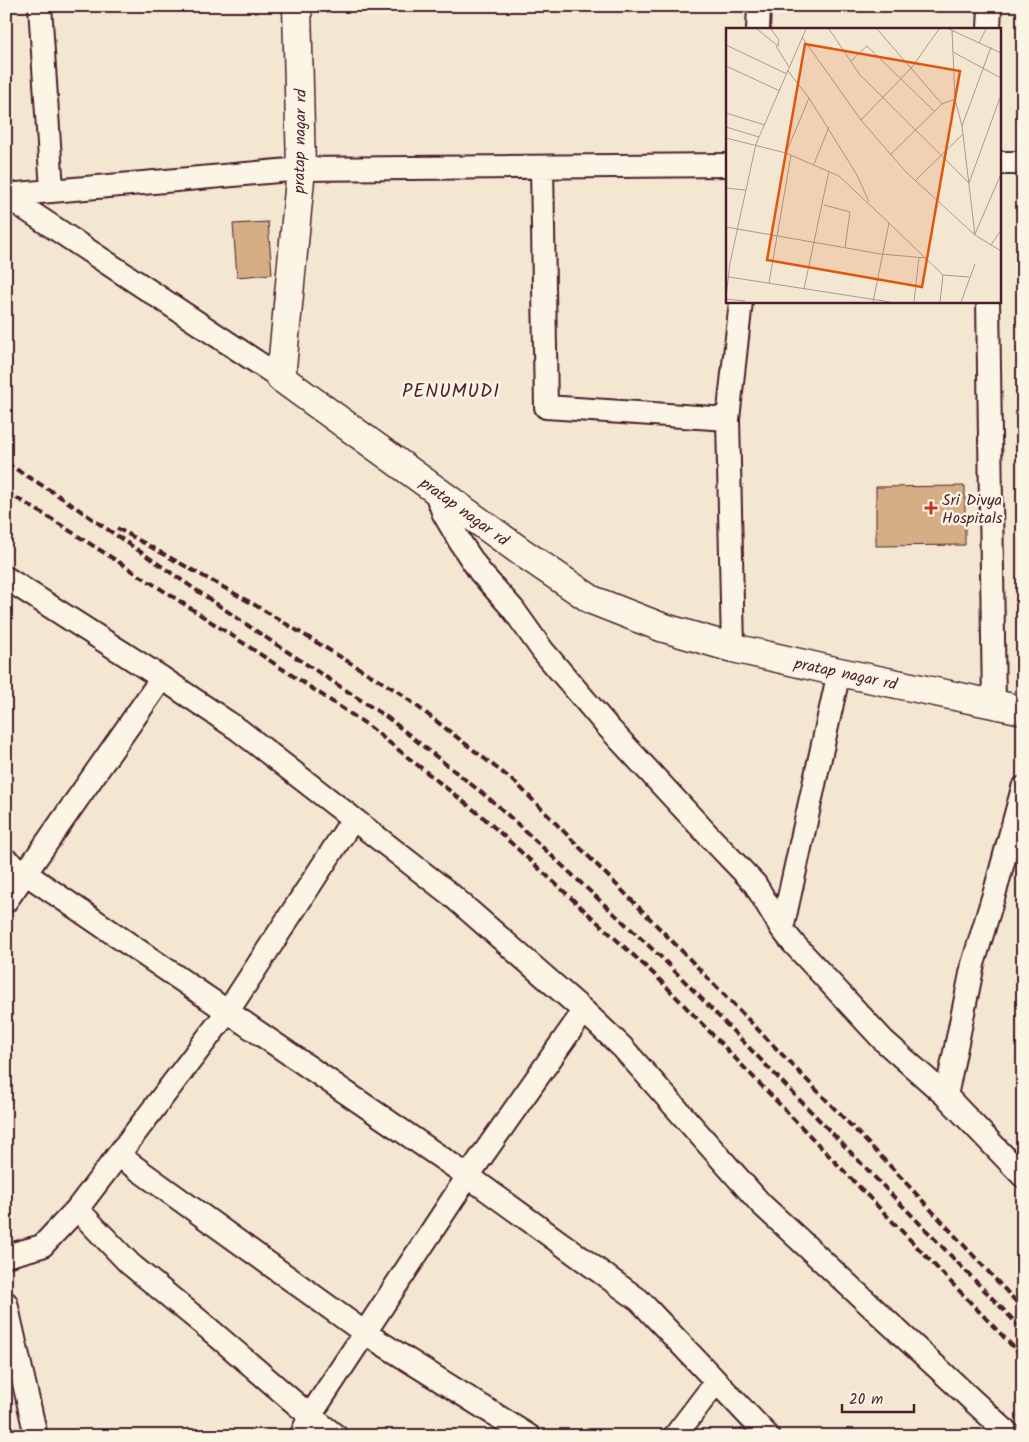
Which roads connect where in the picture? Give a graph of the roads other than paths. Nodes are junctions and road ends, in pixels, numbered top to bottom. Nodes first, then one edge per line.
1 (40, 6) edge
2 (297, 6) edge
3 (758, 6) edge
4 (990, 6) edge
5 (758, 28) edge
6 (989, 28) edge
7 (1002, 163) edge
8 (1023, 163) edge
9 (726, 165) edge
10 (542, 166) junction
11 (301, 169) junction
12 (52, 190) junction
13 (6, 195) edge
14 (741, 302) edge
15 (988, 302) edge
16 (281, 378) junction
17 (728, 419) junction
18 (434, 488) junction
19 (6, 578) edge
20 (733, 648) junction
21 (839, 672) junction
22 (162, 678) junction
23 (994, 704) junction
24 (1023, 710) edge
25 (1023, 788) edge
26 (353, 819) junction
27 (6, 860) edge
28 (26, 873) junction
29 (6, 901) edge
30 (782, 929) junction
31 (228, 1011) junction
32 (584, 1011) junction
33 (946, 1096) junction
34 (118, 1155) junction
35 (468, 1176) junction
36 (1023, 1176) edge
37 (77, 1209) junction
38 (6, 1256) edge
39 (6, 1303) edge
40 (365, 1333) junction
41 (716, 1382) junction
42 (306, 1426) edge
43 (36, 1436) edge
44 (336, 1436) edge
45 (529, 1436) edge
46 (675, 1436) edge
47 (768, 1436) edge
48 (1011, 1436) edge

1 - 12 street
2 - 11 street, pratap nagar rd
3 - 5 street
4 - 6 street
7 - 8 street
9 - 10 street
10 - 11 street
10 - 17 street
11 - 12 street
11 - 16 street, pratap nagar rd
12 - 13 street
13 - 16 street
14 - 17 street
15 - 23 street
16 - 18 street, pratap nagar rd
17 - 20 street
18 - 20 street, pratap nagar rd
18 - 30 street
19 - 22 street
20 - 21 street, pratap nagar rd
21 - 23 street, pratap nagar rd
21 - 30 street
22 - 26 street
22 - 28 street
23 - 24 street, pratap nagar rd
25 - 33 street
26 - 31 street
26 - 32 street
27 - 28 street
28 - 29 street
28 - 31 street
30 - 33 street
31 - 34 street
31 - 35 street
32 - 35 street
32 - 48 street
33 - 36 street
34 - 37 street
34 - 40 street
35 - 40 street
35 - 41 street
37 - 38 street
37 - 42 street
39 - 43 street
40 - 42 street
40 - 45 street
41 - 46 street
41 - 47 street
42 - 44 street

